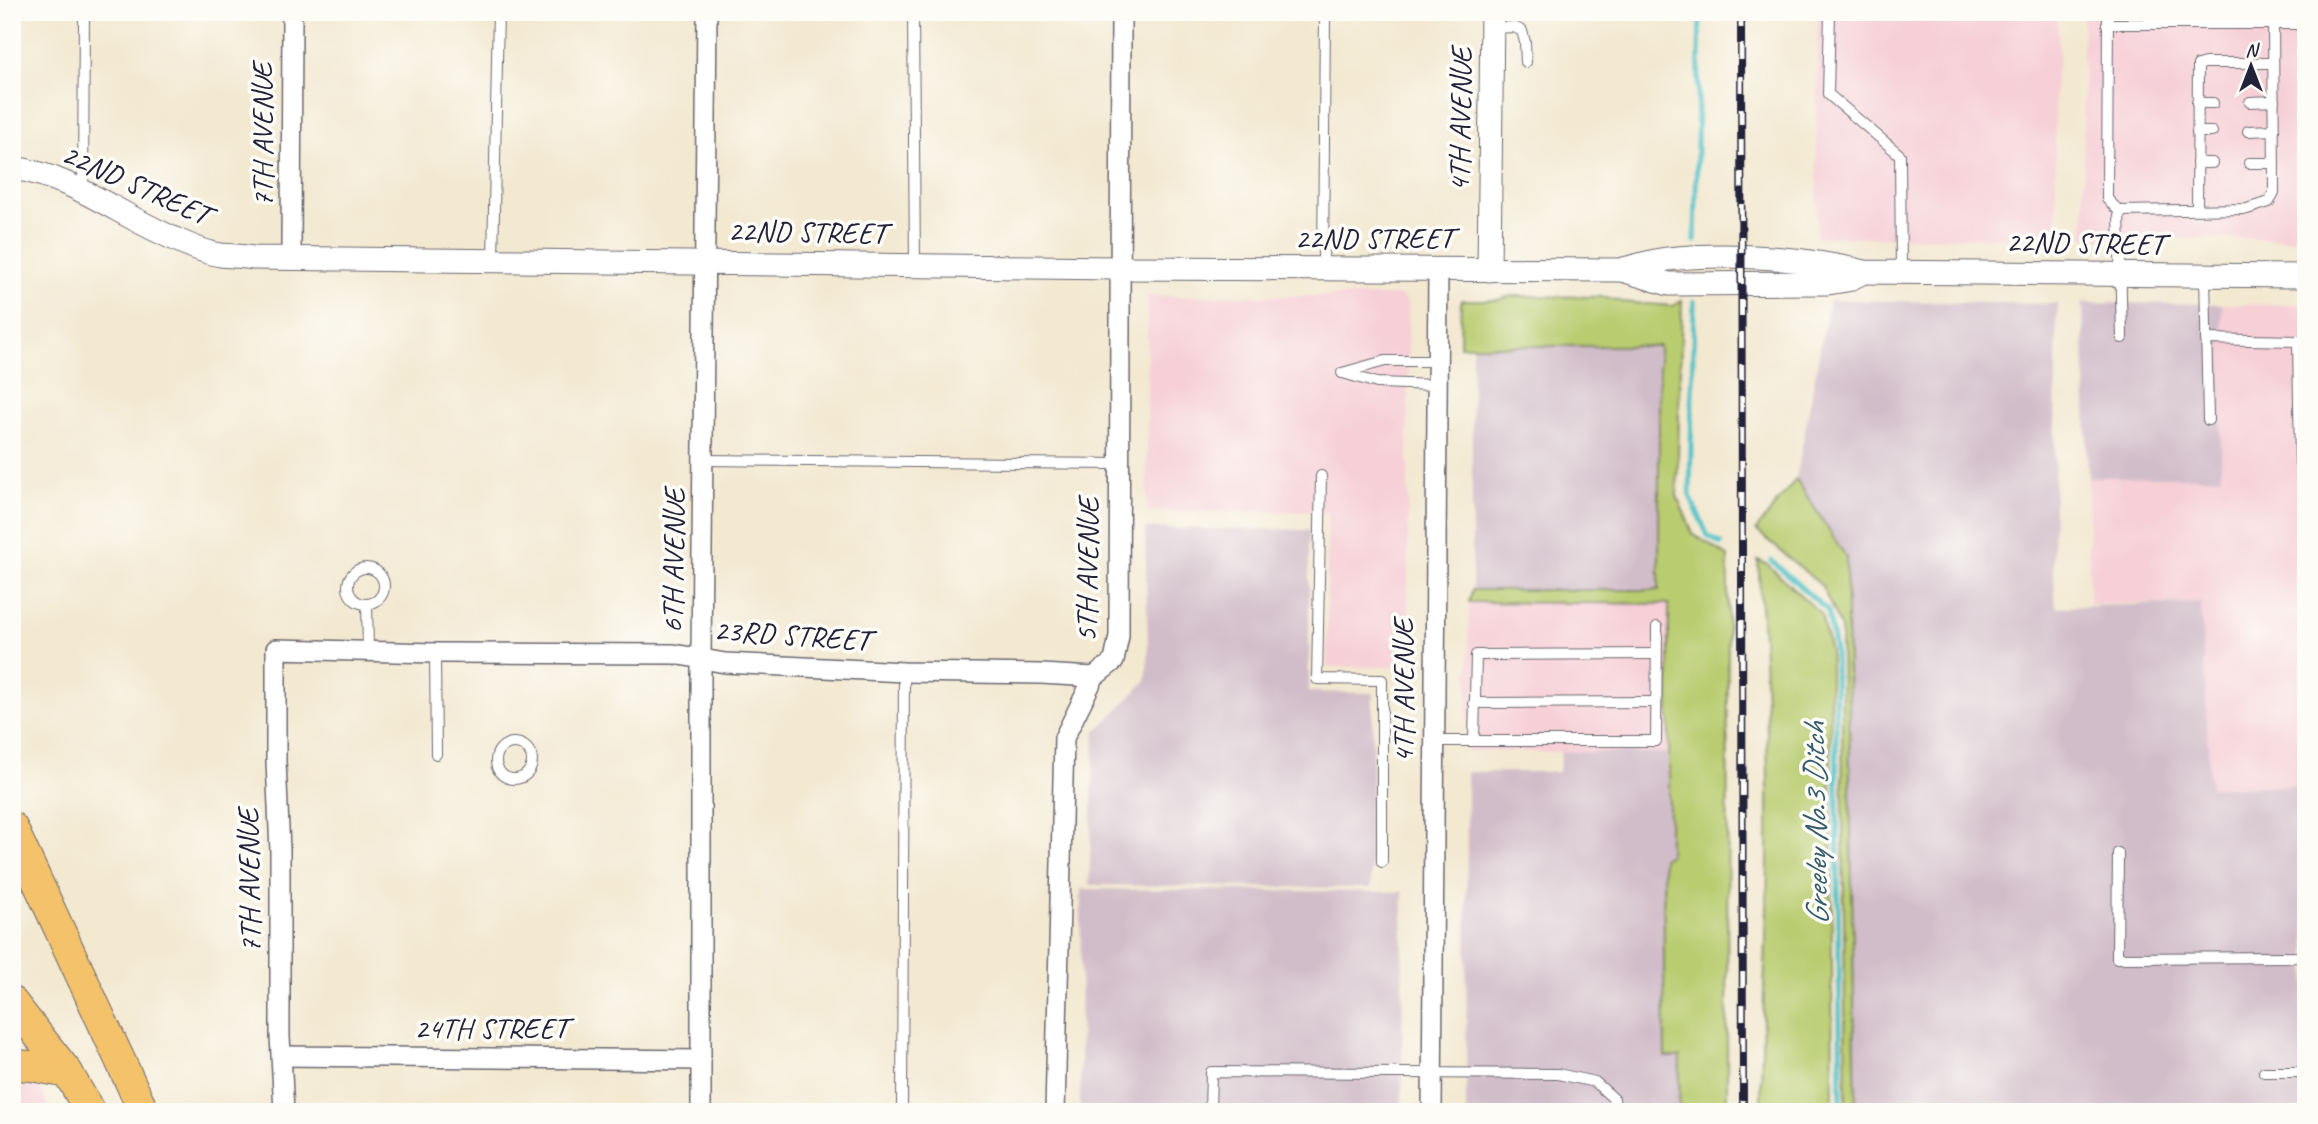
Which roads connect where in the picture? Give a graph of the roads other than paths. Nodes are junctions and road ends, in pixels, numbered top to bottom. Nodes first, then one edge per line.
1 (83, 12) edge
2 (292, 12) edge
3 (498, 12) edge
4 (707, 12) edge
5 (914, 12) edge
6 (1121, 12) edge
7 (1325, 12) edge
8 (1830, 12) edge
9 (2108, 12) edge
10 (2273, 12) edge
11 (1492, 20) edge
12 (2108, 24) junction
13 (2273, 24) junction
14 (2306, 24) edge
15 (1526, 62) dead end
16 (2273, 63) junction
17 (2250, 102) dead end
18 (2274, 102) junction
19 (2197, 103) junction
20 (2213, 103) dead end
21 (2274, 130) junction
22 (2248, 131) dead end
23 (2197, 132) junction
24 (2212, 132) dead end
25 (2197, 163) junction
26 (2212, 163) dead end
27 (2249, 163) dead end
28 (2274, 163) junction
29 (12, 168) edge
30 (83, 189) junction
31 (2197, 209) junction
32 (2119, 211) junction
33 (291, 258) junction
34 (493, 260) junction
35 (705, 262) junction
36 (915, 265) junction
37 (1119, 268) junction
38 (1323, 269) junction
39 (1438, 270) junction
40 (1489, 270) junction
41 (1901, 273) junction
42 (2122, 274) junction
43 (2205, 275) junction
44 (2306, 276) edge
45 (2122, 338) dead end
46 (2206, 340) junction
47 (1437, 361) junction
48 (1437, 385) junction
49 (2208, 421) dead end
50 (704, 460) junction
51 (2306, 463) edge
52 (1119, 464) junction
53 (1321, 476) dead end
54 (367, 604) dead end
55 (1657, 627) dead end
56 (276, 649) joint
57 (368, 651) junction
58 (435, 653) junction
59 (1657, 654) junction
60 (701, 658) junction
61 (904, 672) junction
62 (1094, 677) junction
63 (1656, 702) junction
64 (1474, 703) junction
65 (1434, 741) junction
66 (1474, 741) junction
67 (436, 754) dead end
68 (12, 827) edge
69 (2306, 835) edge
70 (2118, 853) dead end
71 (1382, 862) dead end
72 (2306, 906) edge
73 (2306, 957) edge
74 (12, 1002) edge
75 (282, 1056) junction
76 (701, 1060) junction
77 (12, 1065) edge
78 (1433, 1072) junction
79 (2264, 1072) dead end
80 (2306, 1072) edge
81 (68, 1073) junction
82 (90, 1112) edge
83 (144, 1112) edge
84 (284, 1112) edge
85 (701, 1112) edge
86 (902, 1112) edge
87 (1055, 1112) edge
88 (1210, 1112) edge
89 (1432, 1112) edge
90 (1616, 1112) edge

1 - 30 lane
2 - 33 street, 7TH AVENUE
3 - 34 lane
4 - 35 street, 6TH AVENUE
5 - 36 lane
6 - 37 street, 5TH AVENUE
7 - 38 lane
8 - 41 lane
9 - 12 lane
10 - 13 lane
11 - 15 lane
11 - 40 street, 4TH AVENUE
12 - 13 lane
12 - 32 lane
13 - 14 lane
13 - 16 lane
16 - 18 lane
16 - 19 lane
17 - 18 lane
18 - 21 lane
19 - 20 lane
19 - 23 lane
21 - 22 lane
21 - 28 lane
23 - 24 lane
23 - 25 lane
25 - 26 lane
25 - 31 lane
27 - 28 lane
28 - 31 lane
29 - 30 street, 22ND STREET
30 - 33 street, 22ND STREET
31 - 32 lane
32 - 42 lane
33 - 34 street, 22ND STREET
34 - 35 street, 22ND STREET
35 - 36 street, 22ND STREET
35 - 50 street, 6TH AVENUE
36 - 37 street, 22ND STREET
37 - 38 street, 22ND STREET
37 - 52 street, 5TH AVENUE
38 - 39 street, 22ND STREET
39 - 40 street, 22ND STREET
39 - 47 street, 4TH AVENUE
40 - 41 street, 22ND STREET
41 - 42 street, 22ND STREET
42 - 43 street, 22ND STREET
42 - 45 lane
43 - 44 street, 22ND STREET
43 - 46 lane
46 - 49 lane
46 - 51 lane
47 - 48 street, 4TH AVENUE
47 - 48 lane
48 - 65 street, 4TH AVENUE
50 - 52 lane
50 - 60 street, 6TH AVENUE
52 - 62 street, 5TH AVENUE
53 - 71 lane
54 - 57 lane
55 - 59 lane
56 - 57 street, 23RD STREET
56 - 75 street, 7TH AVENUE
57 - 58 street, 23RD STREET
58 - 60 street, 23RD STREET
58 - 67 lane
59 - 63 lane
59 - 64 lane
60 - 61 street, 23RD STREET
60 - 76 street, 6TH AVENUE
61 - 62 street, 23RD STREET
61 - 86 lane
62 - 87 street, 5TH AVENUE
63 - 64 lane
63 - 66 lane
64 - 66 lane
65 - 66 lane
65 - 78 street, 4TH AVENUE
68 - 83 main road
69 - 72 lane
70 - 73 lane
74 - 81 main road
75 - 76 street, 24TH STREET
75 - 84 street, 7TH AVENUE
76 - 85 street, 6TH AVENUE
77 - 81 main road
78 - 88 lane
78 - 89 street, 4TH AVENUE
78 - 90 lane
79 - 80 lane
81 - 82 main road

